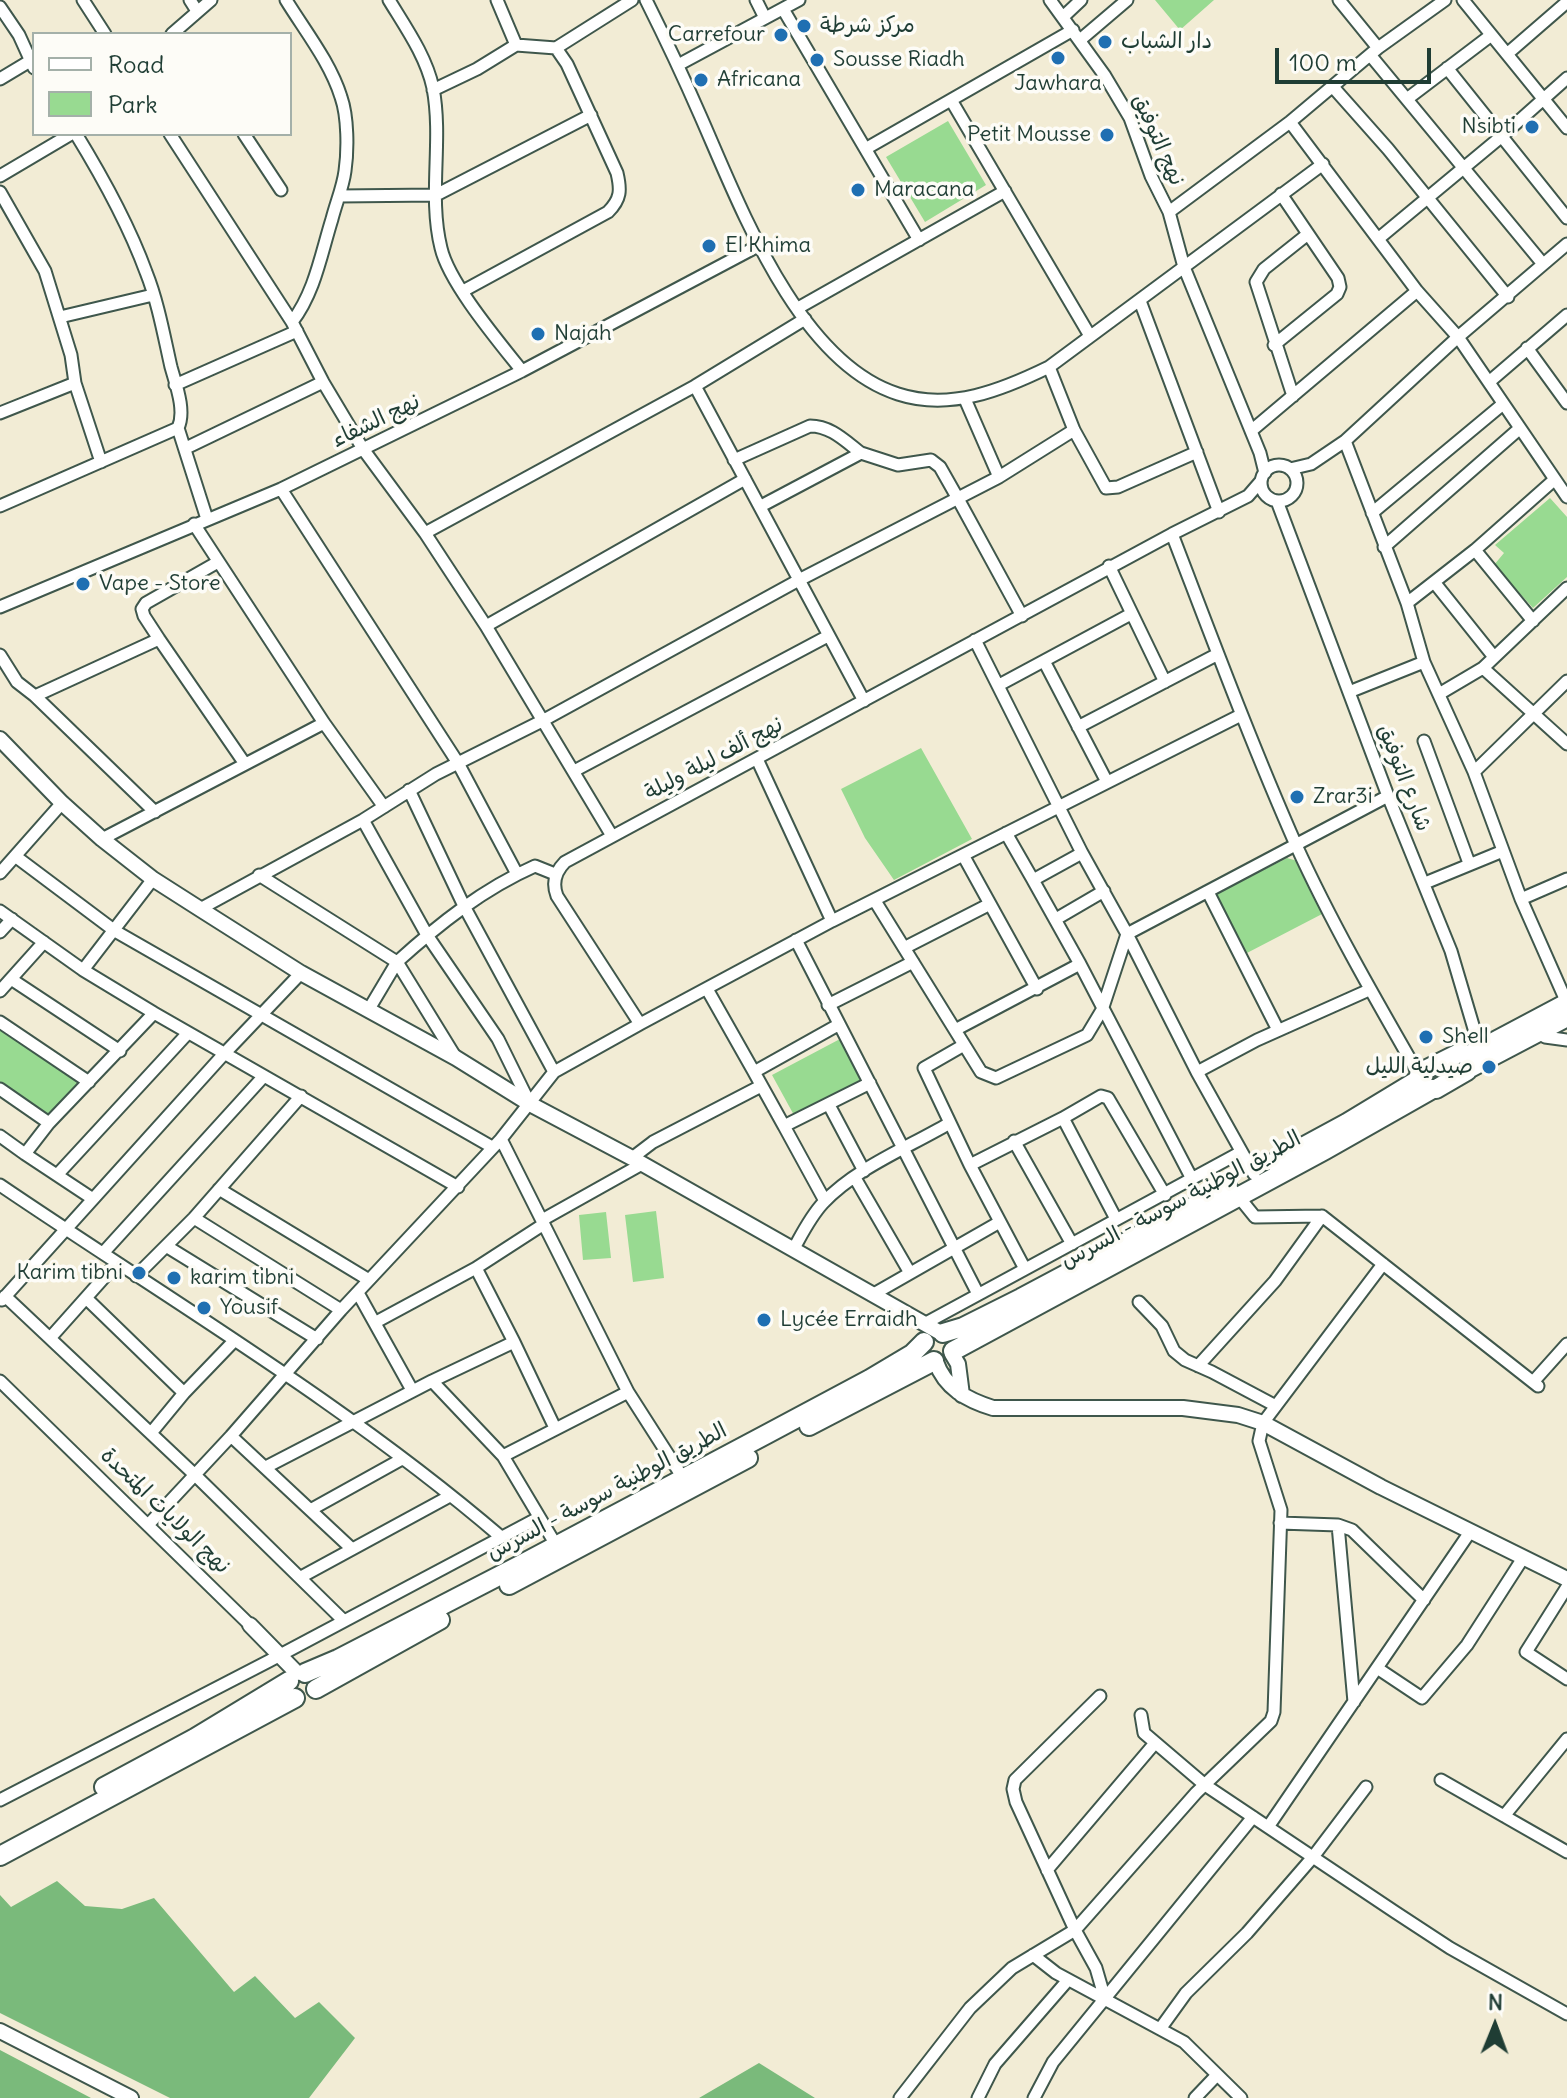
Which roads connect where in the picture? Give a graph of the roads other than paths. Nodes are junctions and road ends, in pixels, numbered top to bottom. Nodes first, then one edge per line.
1 (83, 0) edge
2 (190, 0) edge
3 (211, 0) edge
4 (286, 0) edge
5 (389, 0) edge
6 (497, 0) edge
7 (632, 0) edge
8 (646, 0) edge
9 (756, 0) edge
10 (799, 0) edge
11 (1050, 0) edge
12 (1081, 0) edge
13 (1127, 0) edge
14 (1339, 0) edge
15 (1445, 0) edge
16 (1463, 0) edge
17 (1567, 2) edge
18 (0, 7) edge
19 (783, 9) junction
20 (197, 11) junction
21 (1063, 17) junction
22 (765, 18) junction
23 (104, 32) edge
24 (177, 32) edge
25 (1077, 35) junction
26 (1490, 36) junction
27 (516, 45) junction
28 (556, 48) junction
29 (1374, 52) junction
30 (1507, 54) junction
31 (32, 64) edge
32 (678, 65) junction
33 (1447, 68) junction
34 (1567, 78) edge
35 (0, 79) edge
36 (1333, 87) junction
37 (433, 90) junction
38 (1407, 99) junction
39 (1543, 99) junction
40 (951, 100) junction
41 (591, 115) junction
42 (1290, 122) junction
43 (1567, 128) edge
44 (70, 136) edge
45 (75, 136) edge
46 (171, 136) edge
47 (245, 136) edge
48 (1502, 136) junction
49 (867, 148) junction
50 (1323, 164) junction
51 (1462, 167) junction
52 (0, 176) edge
53 (281, 190) dead end
54 (1005, 191) junction
55 (0, 192) edge
56 (1281, 194) junction
57 (436, 195) junction
58 (339, 196) junction
59 (1427, 197) junction
60 (1169, 212) junction
61 (1567, 218) edge
62 (1308, 234) junction
63 (1378, 239) junction
64 (919, 240) junction
65 (1567, 244) edge
66 (758, 246) junction
67 (1543, 264) junction
68 (1184, 267) junction
69 (463, 291) junction
70 (1417, 291) junction
71 (153, 295) junction
72 (1508, 297) junction
73 (1140, 301) junction
74 (802, 313) junction
75 (60, 317) junction
76 (1565, 319) edge
77 (294, 326) junction
78 (1090, 336) junction
79 (1458, 337) junction
80 (1274, 345) junction
81 (1527, 348) junction
82 (1049, 367) junction
83 (522, 371) junction
84 (323, 382) junction
85 (1489, 382) junction
86 (75, 383) junction
87 (175, 385) junction
88 (695, 386) junction
89 (1293, 396) junction
90 (965, 399) junction
91 (1567, 403) edge
92 (1503, 404) junction
93 (0, 413) edge
94 (178, 428) junction
95 (1519, 429) junction
96 (1074, 430) junction
97 (1251, 431) junction
98 (1345, 441) junction
99 (186, 448) junction
100 (363, 449) junction
101 (1197, 452) junction
102 (861, 453) junction
103 (1260, 453) junction
104 (734, 460) junction
105 (101, 462) junction
106 (1311, 464) junction
107 (1286, 467) junction
108 (999, 477) junction
109 (1263, 477) junction
110 (745, 479) junction
111 (1554, 480) junction
112 (281, 489) junction
113 (1295, 489) junction
114 (1248, 496) junction
115 (957, 497) junction
116 (1567, 497) edge
117 (1273, 499) junction
118 (0, 506) edge
119 (761, 506) junction
120 (1219, 512) junction
121 (1372, 513) junction
122 (207, 519) junction
123 (194, 524) junction
124 (1285, 524) junction
125 (425, 533) junction
126 (1172, 534) junction
127 (1384, 547) junction
128 (1475, 550) junction
129 (218, 562) junction
130 (1109, 566) junction
131 (799, 580) junction
132 (1434, 582) junction
133 (1567, 588) edge
134 (1407, 603) junction
135 (0, 607) edge
136 (1131, 614) junction
137 (1022, 616) junction
138 (1533, 621) junction
139 (486, 626) junction
140 (828, 636) junction
141 (159, 639) junction
142 (975, 640) junction
143 (1218, 654) junction
144 (0, 655) edge
145 (1494, 657) junction
146 (1044, 661) junction
147 (1424, 662) junction
148 (1483, 668) junction
149 (1567, 681) edge
150 (1165, 682) junction
151 (999, 685) junction
152 (1349, 692) junction
153 (1439, 694) junction
154 (35, 696) junction
155 (864, 701) junction
156 (1535, 713) junction
157 (1241, 715) junction
158 (542, 721) junction
159 (324, 723) junction
160 (1078, 727) junction
161 (0, 739) edge
162 (1424, 741) dead end
163 (1567, 744) edge
164 (757, 759) junction
165 (458, 763) junction
166 (245, 764) junction
167 (574, 771) junction
168 (1474, 772) junction
169 (1107, 782) junction
170 (409, 790) junction
171 (1388, 796) junction
172 (62, 803) junction
173 (1059, 805) junction
174 (384, 807) junction
175 (155, 812) junction
176 (363, 820) junction
177 (1006, 833) junction
178 (612, 836) junction
179 (102, 839) junction
180 (1297, 846) junction
181 (1503, 851) junction
182 (1082, 853) junction
183 (963, 855) junction
184 (15, 856) junction
185 (1469, 863) junction
186 (0, 873) edge
187 (517, 874) junction
188 (555, 874) junction
189 (259, 875) junction
190 (153, 879) junction
191 (1567, 879) edge
192 (1033, 880) junction
193 (1425, 883) junction
194 (1104, 891) junction
195 (1208, 892) junction
196 (1521, 899) junction
197 (875, 901) junction
198 (990, 904) junction
199 (464, 906) junction
200 (200, 909) junction
201 (0, 911) edge
202 (12, 919) junction
203 (1056, 919) junction
204 (832, 921) junction
205 (115, 931) junction
206 (0, 932) edge
207 (1127, 934) junction
208 (427, 935) junction
209 (796, 940) junction
210 (44, 942) junction
211 (904, 948) junction
212 (397, 962) junction
213 (913, 962) junction
214 (1080, 964) junction
215 (83, 970) junction
216 (301, 973) junction
217 (1563, 978) edge
218 (11, 979) junction
219 (707, 989) junction
220 (1037, 989) junction
221 (1369, 990) junction
222 (0, 991) edge
223 (1567, 1003) edge
224 (828, 1005) junction
225 (369, 1009) junction
226 (1102, 1010) junction
227 (154, 1013) junction
228 (263, 1014) junction
229 (1567, 1017) edge
230 (0, 1022) edge
231 (640, 1024) junction
232 (838, 1025) junction
233 (955, 1030) junction
234 (1278, 1030) junction
235 (1539, 1032) junction
236 (188, 1033) junction
237 (1567, 1040) edge
238 (964, 1045) junction
239 (120, 1051) junction
240 (223, 1055) junction
241 (1473, 1057) junction
242 (456, 1058) junction
243 (554, 1072) junction
244 (754, 1072) junction
245 (1197, 1072) junction
246 (264, 1076) junction
247 (89, 1082) junction
248 (1423, 1082) junction
249 (870, 1083) junction
250 (761, 1086) junction
251 (0, 1089) edge
252 (301, 1096) junction
253 (530, 1104) junction
254 (829, 1105) junction
255 (1063, 1118) junction
256 (49, 1123) junction
257 (948, 1124) junction
258 (784, 1126) junction
259 (0, 1136) edge
260 (1014, 1141) junction
261 (496, 1143) junction
262 (903, 1150) junction
263 (1241, 1152) junction
264 (25, 1154) junction
265 (637, 1161) junction
266 (970, 1165) junction
267 (860, 1174) junction
268 (1254, 1174) junction
269 (57, 1175) junction
270 (1192, 1179) junction
271 (0, 1185) edge
272 (458, 1187) junction
273 (219, 1189) junction
274 (1165, 1195) junction
275 (1238, 1196) junction
276 (93, 1199) junction
277 (825, 1201) junction
278 (1322, 1216) junction
279 (194, 1218) junction
280 (1116, 1219) junction
281 (543, 1222) junction
282 (998, 1223) junction
283 (66, 1230) junction
284 (1072, 1244) junction
285 (166, 1246) junction
286 (955, 1249) junction
287 (793, 1250) junction
288 (103, 1253) junction
289 (116, 1264) junction
290 (1383, 1264) junction
291 (476, 1268) junction
292 (1025, 1269) junction
293 (910, 1273) junction
294 (136, 1276) junction
295 (369, 1280) junction
296 (358, 1293) junction
297 (978, 1294) junction
298 (872, 1295) junction
299 (86, 1298) junction
300 (3, 1299) edge
301 (1139, 1302) dead end
302 (341, 1310) junction
303 (376, 1322) junction
304 (931, 1334) junction
305 (51, 1337) junction
306 (317, 1339) junction
307 (234, 1341) junction
308 (514, 1342) junction
309 (1567, 1344) edge
310 (944, 1357) junction
311 (1198, 1366) junction
312 (284, 1376) junction
313 (0, 1381) edge
314 (432, 1381) junction
315 (412, 1390) junction
316 (628, 1392) junction
317 (184, 1393) junction
318 (1276, 1406) junction
319 (352, 1423) junction
320 (1263, 1423) junction
321 (555, 1428) junction
322 (151, 1433) junction
323 (231, 1436) junction
324 (503, 1456) junction
325 (402, 1459) junction
326 (266, 1467) junction
327 (195, 1475) junction
328 (683, 1478) junction
329 (450, 1496) junction
330 (312, 1509) junction
331 (538, 1518) junction
332 (1280, 1523) junction
333 (148, 1525) junction
334 (1338, 1525) junction
335 (1470, 1532) junction
336 (501, 1537) junction
337 (556, 1545) junction
338 (352, 1549) junction
339 (1523, 1558) junction
340 (301, 1577) junction
341 (1567, 1579) edge
342 (1567, 1587) edge
343 (1424, 1600) junction
344 (344, 1621) junction
345 (250, 1625) joint
346 (279, 1655) junction
347 (1377, 1668) junction
348 (1567, 1679) edge
349 (297, 1681) junction
350 (1100, 1696) dead end
351 (1354, 1702) junction
352 (1141, 1715) dead end
353 (1567, 1739) edge
354 (1155, 1743) junction
355 (1441, 1780) dead end
356 (1205, 1785) junction
357 (1366, 1787) dead end
358 (0, 1800) edge
359 (1504, 1816) junction
360 (1253, 1817) junction
361 (1268, 1827) junction
362 (0, 1843) edge
363 (1567, 1852) edge
364 (0, 1856) edge
365 (1313, 1857) junction
366 (1047, 1870) junction
367 (1075, 1930) junction
368 (1033, 1955) junction
369 (1068, 1980) junction
370 (1105, 1999) junction
371 (1567, 2014) edge
372 (1160, 2029) junction
373 (0, 2031) edge
374 (1217, 2075) junction
375 (131, 2098) edge
376 (900, 2098) edge
377 (978, 2098) edge
378 (1034, 2098) edge
379 (1195, 2098) edge
380 (1241, 2098) edge

1 - 23 street
2 - 20 street
3 - 20 street
4 - 58 street
5 - 37 street
6 - 27 street
7 - 28 street
8 - 32 street
9 - 22 street
10 - 19 street
11 - 21 street, نهج التوفيق
12 - 21 street
13 - 25 street
14 - 29 street
15 - 29 street
16 - 26 street
17 - 30 street
18 - 31 street
19 - 22 street
19 - 49 street
20 - 24 street
21 - 25 street, نهج التوفيق
22 - 32 street
25 - 40 street
25 - 60 street, نهج التوفيق
26 - 30 street
26 - 33 street
27 - 28 street
27 - 37 street
28 - 41 street
29 - 36 street
29 - 38 street
30 - 39 street
31 - 35 street
32 - 66 street
33 - 38 street
33 - 48 street
34 - 39 street
36 - 42 street
36 - 59 street
37 - 57 street
38 - 51 street
39 - 43 street
39 - 48 street
40 - 49 street
40 - 54 street
41 - 57 street
41 - 69 street
42 - 50 street
42 - 60 street
44 - 52 street
45 - 71 street
46 - 77 street
47 - 53 street
48 - 51 street
48 - 61 street
49 - 64 street
50 - 56 street
50 - 63 street
51 - 59 street
51 - 67 street
54 - 64 street
54 - 78 street
55 - 75 street
56 - 62 street
56 - 68 street
57 - 58 street
57 - 69 street
58 - 77 street
59 - 63 street
59 - 72 street
60 - 68 street, نهج التوفيق
62 - 80 street
62 - 80 street
63 - 70 street
64 - 74 street
65 - 67 street
66 - 74 street
66 - 83 street, نهج الشفاء
67 - 72 street
68 - 73 street
68 - 97 street
69 - 83 street
70 - 79 street
70 - 89 street
71 - 75 street
71 - 87 street
72 - 79 street
73 - 78 street
73 - 101 street
74 - 88 street
74 - 90 street
75 - 86 street
76 - 81 street
77 - 84 street
77 - 87 street
78 - 82 street
79 - 85 street
79 - 98 street
80 - 89 street
81 - 85 street
81 - 91 street
82 - 90 street
82 - 96 street
83 - 100 street, نهج الشفاء
84 - 99 street
84 - 100 street
85 - 92 street
86 - 93 street
86 - 105 street
87 - 94 street
88 - 104 street
88 - 125 street
89 - 97 street
90 - 108 street
92 - 95 street
92 - 121 street
94 - 99 street
94 - 105 street
95 - 111 street
95 - 127 street
96 - 101 street
96 - 108 street
97 - 103 street
98 - 106 street
98 - 121 street
99 - 122 street
100 - 112 street, نهج الشفاء
100 - 125 street
101 - 120 street
102 - 104 street
102 - 115 street
102 - 119 street
103 - 107 street
103 - 109 street
104 - 110 street
105 - 118 street
106 - 107 street
106 - 113 street
107 - 109 street
107 - 113 street
108 - 115 street
109 - 114 street
109 - 117 street
110 - 119 street
110 - 139 street
111 - 116 street
111 - 128 street
112 - 122 street, نهج الشفاء
112 - 165 street
113 - 117 street
113 - 124 street
114 - 117 street
114 - 120 street, نهج ألف ليلة وليلة
115 - 131 street
115 - 137 street
117 - 124 street, شارع التوفيق
119 - 131 street
120 - 126 street, نهج ألف ليلة وليلة
121 - 127 street
122 - 123 street, نهج الشفاء
123 - 129 street
123 - 135 street, نهج الشفاء
124 - 152 street, شارع التوفيق
125 - 139 street
126 - 130 street, نهج ألف ليلة وليلة
126 - 143 street
127 - 134 street
128 - 132 street
128 - 138 street
129 - 141 street
129 - 159 street
130 - 136 street
130 - 137 street, نهج ألف ليلة وليلة
131 - 140 street
131 - 158 street
132 - 134 street
132 - 145 street
133 - 138 street
134 - 147 street
136 - 146 street
136 - 150 street
137 - 142 street, نهج ألف ليلة وليلة
138 - 145 street
139 - 158 street
140 - 155 street
140 - 167 street
141 - 154 street
141 - 166 street
142 - 151 street
142 - 155 street, نهج ألف ليلة وليلة
143 - 150 street
143 - 157 street
144 - 154 street
145 - 148 street
146 - 151 street
146 - 160 street
147 - 152 street
147 - 153 street
148 - 153 street
148 - 156 street
149 - 156 street
150 - 160 street
151 - 173 street
152 - 171 street, شارع التوفيق
153 - 168 street
154 - 175 street
155 - 164 street, نهج ألف ليلة وليلة
156 - 163 street
156 - 168 street
157 - 169 street
157 - 180 street
158 - 165 street
158 - 167 street
159 - 166 street
159 - 174 street
160 - 169 street
161 - 172 street
162 - 185 street
164 - 178 street, نهج ألف ليلة وليلة
164 - 204 street
165 - 170 street
165 - 187 street
166 - 175 street
167 - 178 street
168 - 181 street
169 - 173 street
170 - 174 street
170 - 199 street
171 - 180 street
171 - 193 street, شارع التوفيق
172 - 179 street
172 - 184 street
173 - 177 street
173 - 182 street
174 - 176 street
175 - 179 street
176 - 189 street
176 - 208 street
177 - 183 street
177 - 192 street
178 - 188 street, نهج ألف ليلة وليلة
179 - 190 street
180 - 195 street
180 - 221 street
181 - 185 street
181 - 196 street
182 - 192 street
182 - 194 street
183 - 197 street
183 - 198 street
184 - 186 street
184 - 205 street
185 - 193 street
187 - 188 street
187 - 199 street
188 - 231 street
189 - 200 street
189 - 212 street
190 - 200 street
190 - 205 street
191 - 196 street
192 - 203 street
193 - 241 street, شارع التوفيق
194 - 203 street
194 - 207 street
195 - 207 street
195 - 234 street
196 - 217 street
197 - 204 street
197 - 211 street
198 - 211 street
198 - 220 street
199 - 208 street
199 - 243 street
200 - 216 street
201 - 202 street
202 - 206 street
202 - 210 street
203 - 214 street
204 - 209 street
205 - 215 street
205 - 228 street
207 - 226 street
207 - 245 street
208 - 212 street
208 - 253 street
209 - 219 street
209 - 224 street
210 - 215 street
210 - 218 street
211 - 213 street
212 - 225 street
212 - 242 street
213 - 224 street
213 - 233 street
214 - 220 street
214 - 226 street
215 - 227 street
216 - 225 street
216 - 228 street
217 - 223 street
218 - 222 street
218 - 239 street
219 - 231 street
219 - 244 street
220 - 233 street
221 - 234 street
221 - 248 street
223 - 241 highway
224 - 232 street
225 - 242 street
226 - 238 street
226 - 270 street
227 - 236 street
227 - 239 street
228 - 240 street
228 - 261 street
229 - 235 highway
230 - 247 street
231 - 243 street
232 - 244 street
232 - 249 street
233 - 238 street
234 - 245 street
235 - 237 street
235 - 241 highway
236 - 240 street
236 - 269 street
238 - 257 street
239 - 247 street
240 - 246 street
240 - 276 street
241 - 248 highway
242 - 253 street
243 - 253 street
244 - 250 street
245 - 263 street
246 - 252 street
246 - 288 street
247 - 256 street
248 - 268 highway, الطريق الوطنية سوسة - السرس
248 - 275 highway, الطريق الوطنية سوسة - السرس
249 - 254 street
249 - 262 street
250 - 258 street
250 - 265 street
251 - 256 street
252 - 272 street
252 - 273 street
253 - 261 street
253 - 265 street
254 - 258 street
254 - 267 street
255 - 260 street
255 - 274 street
255 - 280 street
256 - 264 street
257 - 262 street
257 - 266 street
258 - 277 street
259 - 264 street
260 - 266 street
260 - 284 street
261 - 272 street
261 - 281 street
262 - 267 street
262 - 286 street
263 - 268 street
263 - 270 street
264 - 269 street
265 - 281 street
265 - 287 street
266 - 282 street
267 - 277 street
267 - 293 street
268 - 304 highway, الطريق الوطنية سوسة - السرس
269 - 276 street
270 - 274 street
271 - 283 street
272 - 295 street
273 - 279 street
273 - 295 street
274 - 280 street
275 - 278 street
275 - 310 highway, الطريق الوطنية سوسة - السرس
276 - 283 street
277 - 287 street
278 - 290 street
278 - 311 street
279 - 285 street
279 - 302 street
280 - 284 street
281 - 291 street
281 - 316 street
282 - 286 street
282 - 292 street
283 - 288 street
283 - 300 street
284 - 292 street
285 - 294 street
285 - 306 street
286 - 293 street
286 - 297 street
287 - 298 street
288 - 289 street
289 - 294 street
289 - 299 street
290 - 309 street
290 - 318 street
291 - 303 street
291 - 308 street
292 - 297 street
293 - 298 street
294 - 307 street
295 - 296 street
296 - 302 street
296 - 303 street
297 - 304 street
298 - 304 street
299 - 305 street
299 - 317 street
300 - 305 street
301 - 311 street
302 - 306 street
303 - 315 street
304 - 310 highway
304 - 310 highway
304 - 328 highway, الطريق الوطنية سوسة - السرس
305 - 322 street
306 - 312 street
307 - 312 street
307 - 317 street
308 - 314 street
308 - 321 street
310 - 320 street
310 - 349 highway, الطريق الوطنية سوسة - السرس
311 - 318 street
312 - 319 street
312 - 323 street
313 - 333 street, نهج الولايات المتحدة
314 - 315 street
314 - 324 street
315 - 319 street
316 - 321 street
316 - 328 street
317 - 322 street
318 - 320 street
319 - 325 street
319 - 326 street
320 - 332 street
320 - 335 street
321 - 324 street
322 - 327 street
323 - 326 street
323 - 327 street
324 - 331 street
325 - 329 street
325 - 330 street
326 - 330 street
327 - 333 street
327 - 340 street
328 - 337 highway, الطريق الوطنية سوسة - السرس
329 - 336 street
329 - 338 street
330 - 338 street
331 - 336 street
331 - 337 street
332 - 334 street
332 - 356 street
333 - 345 street, نهج الولايات المتحدة
334 - 343 street
334 - 351 street
335 - 339 street
335 - 343 street
336 - 344 street
337 - 349 highway, الطريق الوطنية سوسة - السرس
338 - 340 street
339 - 341 street
339 - 347 street
340 - 344 street
342 - 348 street
343 - 347 street
344 - 346 street
345 - 346 street, نهج الولايات المتحدة
346 - 349 street, نهج الولايات المتحدة
346 - 358 street
347 - 351 street
349 - 362 highway, الطريق الوطنية سوسة - السرس
349 - 364 highway, الطريق الوطنية سوسة - السرس
350 - 366 street
351 - 361 street
352 - 354 street
353 - 359 street
354 - 356 street
354 - 366 street
355 - 359 street
356 - 360 street
356 - 367 street
357 - 365 street
359 - 363 street
360 - 361 street
360 - 370 street
361 - 365 street
365 - 371 street
365 - 372 street
366 - 367 street
367 - 368 street
367 - 370 street
368 - 369 street
368 - 376 street
369 - 370 street
369 - 377 street
370 - 372 street
370 - 378 street
372 - 374 street
373 - 375 street
374 - 379 street
374 - 380 street

